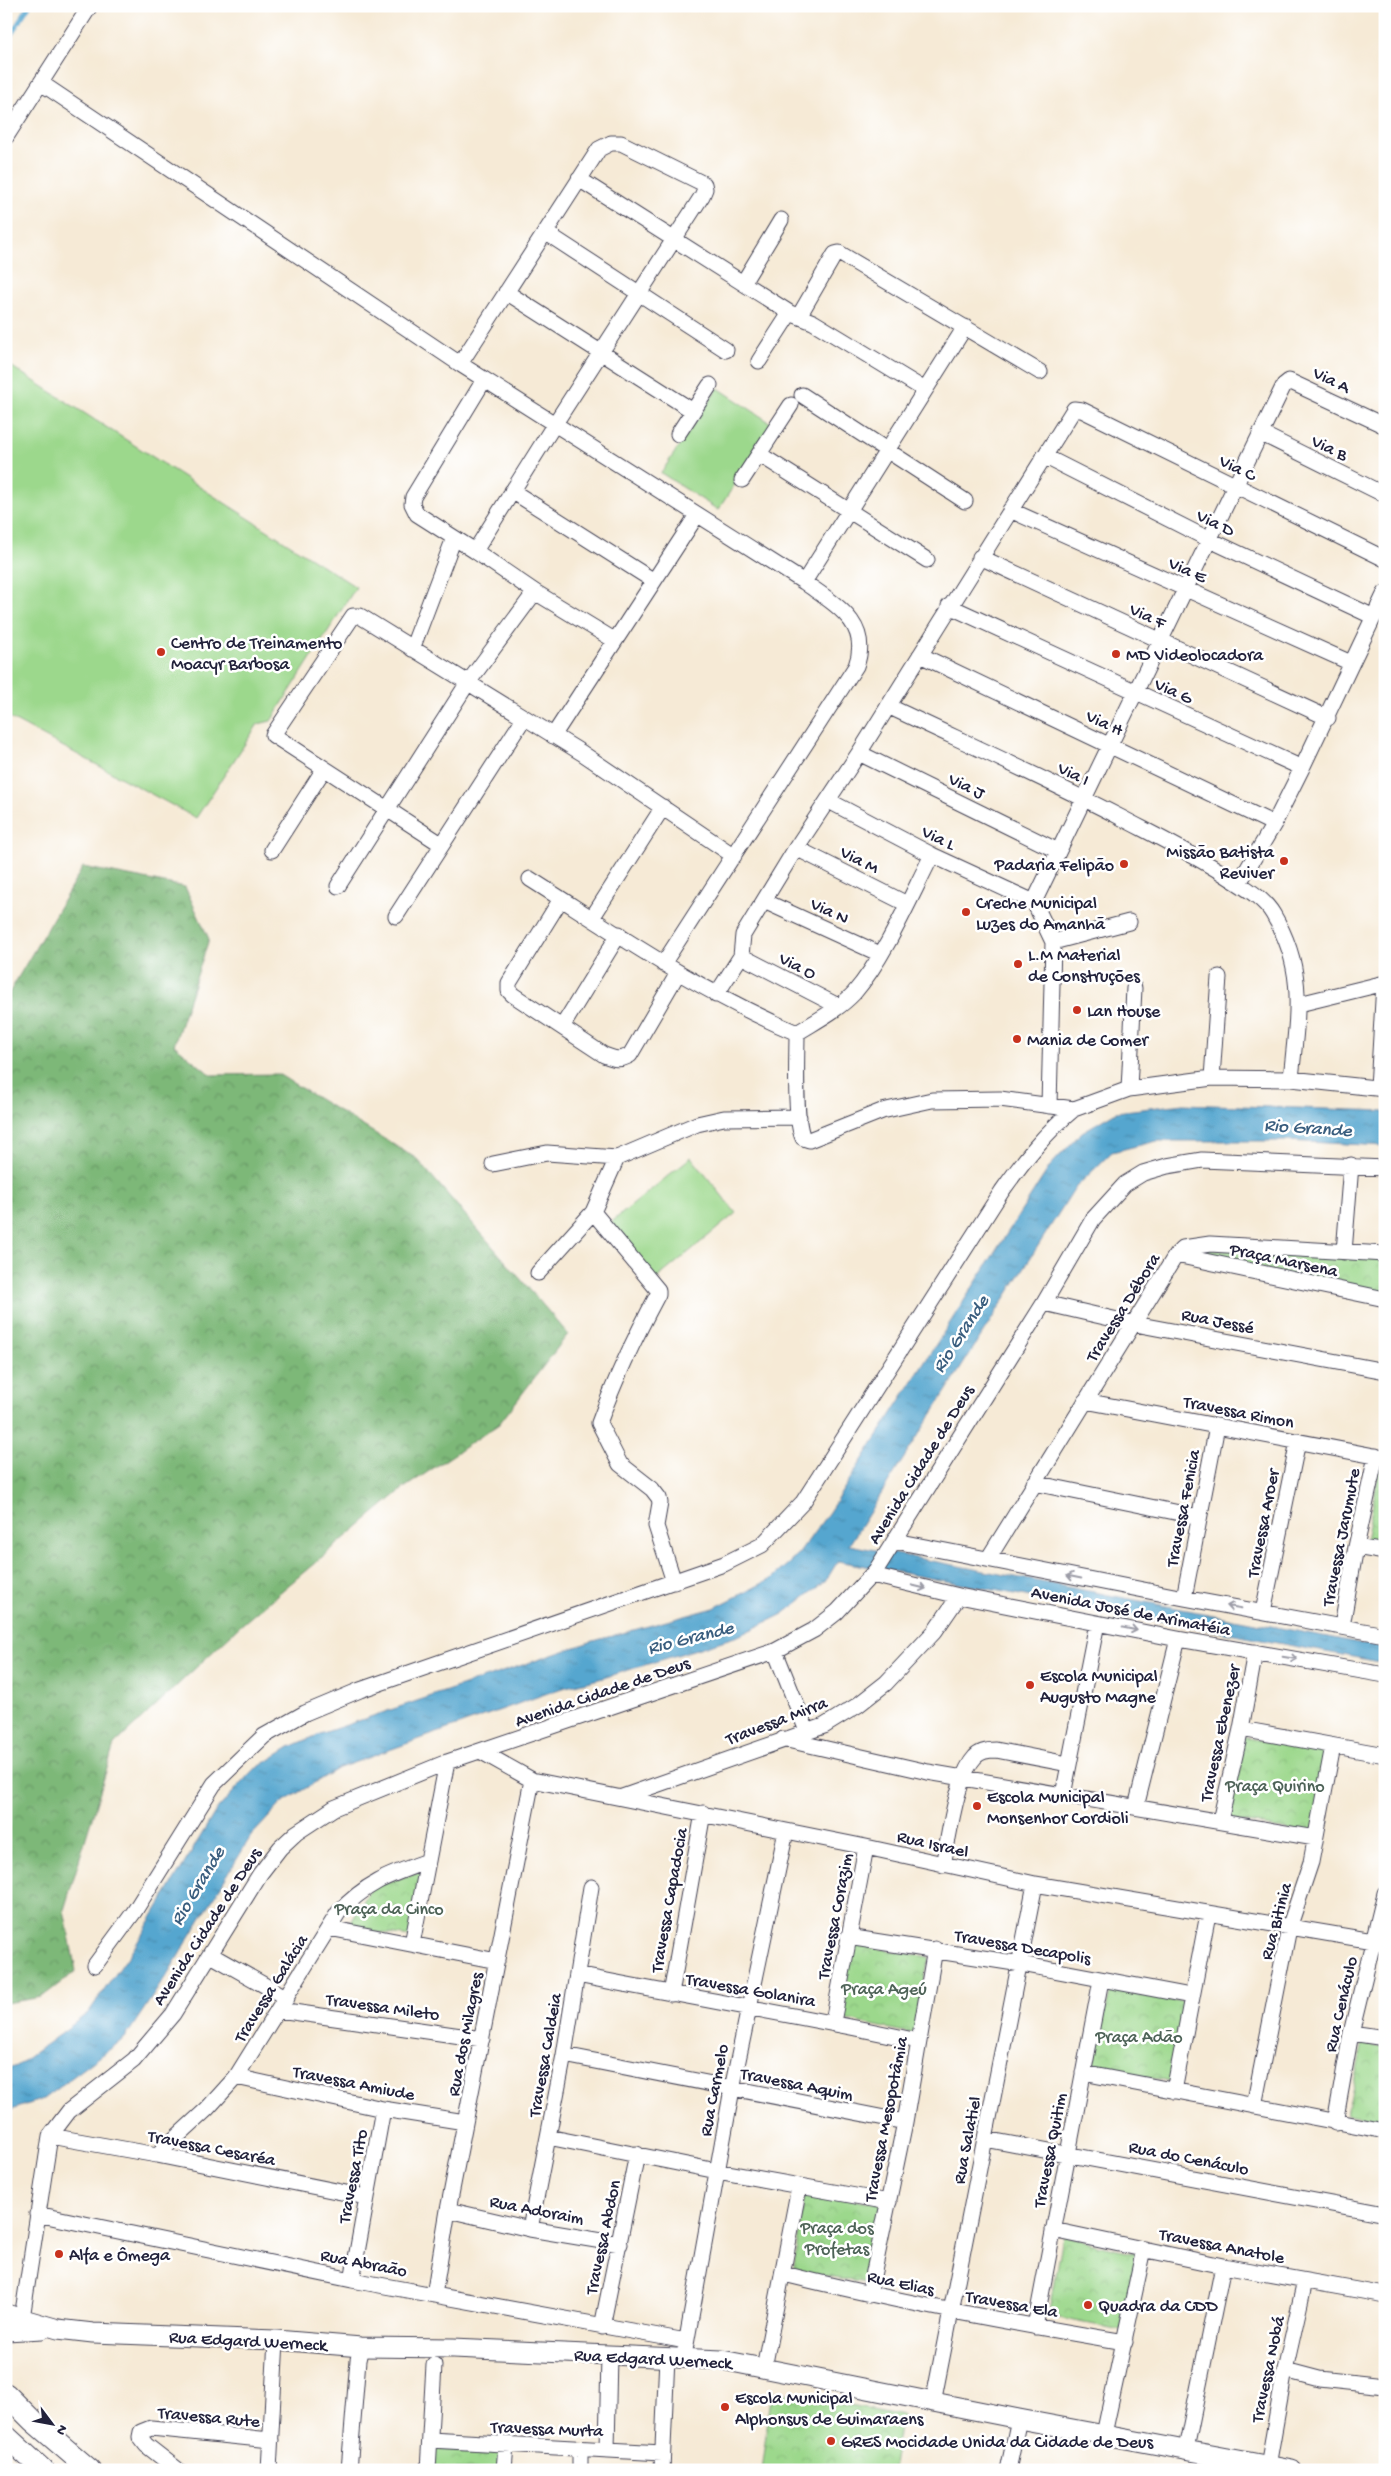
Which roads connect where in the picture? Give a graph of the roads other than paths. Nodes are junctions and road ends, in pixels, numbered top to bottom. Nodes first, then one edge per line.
1 (90, 6) edge
2 (41, 83) junction
3 (6, 136) edge
4 (579, 179) junction
5 (781, 220) dead end
6 (545, 232) junction
7 (675, 238) junction
8 (743, 283) junction
9 (506, 292) junction
10 (639, 294) junction
11 (794, 315) junction
12 (964, 327) junction
13 (726, 350) dead end
14 (601, 352) junction
15 (759, 361) dead end
16 (460, 364) junction
17 (1040, 372) dead end
18 (484, 380) junction
19 (710, 385) dead end
20 (925, 390) junction
21 (693, 411) junction
22 (554, 425) junction
23 (1385, 426) edge
24 (1260, 433) junction
25 (678, 434) dead end
26 (886, 450) junction
27 (760, 454) junction
28 (1044, 456) junction
29 (742, 480) dead end
30 (1234, 486) junction
31 (512, 491) junction
32 (1385, 495) edge
33 (965, 500) dead end
34 (848, 510) junction
35 (1010, 510) junction
36 (697, 515) junction
37 (454, 538) junction
38 (1208, 539) junction
39 (475, 551) junction
40 (980, 557) junction
41 (1385, 559) edge
42 (927, 560) dead end
43 (654, 581) junction
44 (804, 582) junction
45 (1185, 588) junction
46 (535, 592) junction
47 (1385, 593) edge
48 (949, 606) junction
49 (1374, 617) junction
50 (614, 640) junction
51 (1158, 641) junction
52 (412, 649) junction
53 (920, 655) junction
54 (1351, 663) junction
55 (467, 684) junction
56 (1134, 692) junction
57 (888, 706) junction
58 (524, 718) junction
59 (1328, 718) junction
60 (553, 736) junction
61 (1110, 745) junction
62 (859, 753) junction
63 (1302, 768) junction
64 (324, 769) junction
65 (1084, 798) junction
66 (828, 801) junction
67 (662, 807) junction
68 (387, 810) junction
69 (1274, 824) junction
70 (441, 844) junction
71 (796, 848) junction
72 (272, 850) dead end
73 (1058, 851) junction
74 (932, 855) junction
75 (734, 856) junction
76 (530, 879) dead end
77 (1239, 883) junction
78 (338, 886) dead end
79 (561, 899) junction
80 (764, 901) junction
81 (1034, 902) junction
82 (907, 904) junction
83 (396, 916) dead end
84 (592, 918) junction
85 (1129, 922) dead end
86 (619, 934) junction
87 (1053, 942) junction
88 (880, 954) junction
89 (741, 956) junction
90 (663, 964) junction
91 (678, 973) junction
92 (1219, 977) dead end
93 (1384, 983) edge
94 (1134, 988) dead end
95 (716, 994) junction
96 (1298, 1004) junction
97 (838, 1006) junction
98 (562, 1027) junction
99 (797, 1033) junction
100 (1212, 1078) junction
101 (1291, 1079) junction
102 (1381, 1089) edge
103 (1129, 1090) junction
104 (1050, 1106) junction
105 (1074, 1108) junction
106 (799, 1117) junction
107 (617, 1158) junction
108 (493, 1164) dead end
109 (1351, 1166) junction
110 (1385, 1168) edge
111 (593, 1212) junction
112 (1344, 1252) junction
113 (1385, 1254) edge
114 (1176, 1256) junction
115 (538, 1273) dead end
116 (1385, 1299) edge
117 (1044, 1304) junction
118 (1135, 1324) junction
119 (1385, 1372) edge
120 (1085, 1401) junction
121 (1217, 1426) junction
122 (1298, 1441) junction
123 (1380, 1457) edge
124 (1034, 1483) junction
125 (1199, 1517) junction
126 (892, 1545) junction
127 (1356, 1547) junction
128 (1385, 1552) edge
129 (988, 1559) junction
130 (874, 1573) junction
131 (674, 1582) junction
132 (959, 1596) junction
133 (1184, 1598) junction
134 (1263, 1612) junction
135 (1097, 1623) junction
136 (1342, 1626) junction
137 (1385, 1635) edge
138 (1178, 1639) junction
139 (774, 1651) junction
140 (1255, 1652) junction
141 (1385, 1675) edge
142 (1241, 1729) junction
143 (807, 1731) junction
144 (783, 1739) junction
145 (1334, 1746) junction
146 (482, 1752) junction
147 (1385, 1755) edge
148 (447, 1762) junction
149 (1068, 1764) junction
150 (963, 1777) junction
151 (532, 1780) junction
152 (1062, 1795) junction
153 (622, 1798) junction
154 (1136, 1807) junction
155 (703, 1813) junction
156 (1220, 1821) junction
157 (786, 1831) junction
158 (1315, 1838) junction
159 (866, 1847) junction
160 (428, 1861) junction
161 (943, 1864) junction
162 (1035, 1884) junction
163 (591, 1887) dead end
164 (1385, 1893) edge
165 (1208, 1914) junction
166 (329, 1928) junction
167 (1288, 1928) junction
168 (848, 1937) junction
169 (1379, 1942) edge
170 (412, 1944) junction
171 (935, 1949) junction
172 (211, 1955) junction
173 (497, 1961) junction
174 (1021, 1964) junction
175 (95, 1965) dead end
176 (577, 1975) junction
177 (1101, 1980) junction
178 (671, 1994) junction
179 (1191, 1996) junction
180 (283, 2004) junction
181 (749, 2008) junction
182 (833, 2022) junction
183 (1351, 2033) junction
184 (1385, 2038) edge
185 (482, 2039) junction
186 (918, 2041) junction
187 (564, 2055) junction
188 (1082, 2073) junction
189 (236, 2077) junction
190 (732, 2089) junction
191 (1174, 2091) junction
192 (1254, 2106) junction
193 (384, 2109) junction
194 (465, 2122) junction
195 (905, 2122) junction
196 (1335, 2123) junction
197 (1385, 2131) edge
198 (50, 2136) junction
199 (548, 2137) junction
200 (986, 2139) junction
201 (638, 2154) junction
202 (1067, 2154) junction
203 (157, 2155) junction
204 (717, 2171) junction
205 (799, 2187) junction
206 (366, 2197) junction
207 (889, 2202) junction
208 (448, 2210) junction
209 (37, 2214) junction
210 (1385, 2214) edge
211 (530, 2229) junction
212 (1053, 2230) junction
213 (620, 2244) junction
214 (1144, 2249) junction
215 (1223, 2266) junction
216 (784, 2274) junction
217 (352, 2280) junction
218 (1305, 2281) junction
219 (434, 2295) junction
220 (868, 2295) junction
221 (1385, 2295) edge
222 (952, 2311) junction
223 (14, 2316) edge
224 (602, 2327) junction
225 (1035, 2327) junction
226 (58, 2328) junction
227 (6, 2331) edge
228 (276, 2340) junction
229 (1125, 2342) junction
230 (361, 2347) junction
231 (679, 2352) junction
232 (609, 2355) junction
233 (434, 2365) dead end
234 (764, 2368) junction
235 (1286, 2370) junction
236 (1385, 2386) edge
237 (6, 2394) edge
238 (933, 2403) junction
239 (1019, 2419) junction
240 (1104, 2434) junction
241 (6, 2436) edge
242 (270, 2440) junction
243 (430, 2440) junction
244 (506, 2445) junction
245 (580, 2449) junction
246 (607, 2449) junction
247 (1186, 2449) junction
248 (662, 2453) junction
249 (1282, 2468) edge
250 (43, 2470) edge
251 (90, 2470) edge
252 (178, 2470) edge
253 (269, 2470) edge
254 (349, 2470) edge
255 (428, 2470) edge
256 (504, 2470) edge
257 (580, 2470) edge
258 (662, 2470) edge
259 (1008, 2470) edge

1 - 2 street
2 - 3 street
2 - 16 street
4 - 6 street
4 - 7 street
4 - 7 street
5 - 8 street
6 - 9 street
6 - 10 street
7 - 8 street
7 - 10 street
8 - 11 street
9 - 14 street
9 - 16 street
10 - 13 street
10 - 14 street
11 - 12 street
11 - 15 street
11 - 20 street
12 - 17 street
12 - 20 street
14 - 21 street
14 - 22 street
16 - 18 street
18 - 22 street
18 - 37 street
19 - 21 street
20 - 26 street
21 - 25 street
22 - 31 street
22 - 36 street
23 - 24 street, Via A
24 - 30 street
24 - 32 street, Via B
26 - 27 street
26 - 33 street
26 - 34 street
27 - 29 street
27 - 34 street
28 - 30 street, Via C
28 - 35 street
28 - 38 street, Via D
30 - 38 street
30 - 41 street, Via C
31 - 39 street
31 - 43 street
34 - 42 street
34 - 44 street
35 - 40 street
35 - 45 street, Via E
36 - 43 street
36 - 44 street
37 - 39 street
37 - 52 street
38 - 45 street
38 - 49 street, Via D
39 - 46 street
40 - 48 street
40 - 51 street, Via F
43 - 50 street
44 - 75 street
45 - 51 street
45 - 54 street, Via E
46 - 50 street
46 - 55 street
47 - 49 street
48 - 53 street
48 - 56 street, Via G
49 - 54 street
50 - 60 street
51 - 56 street
51 - 59 street, Via F
52 - 55 street
52 - 64 street
53 - 57 street
53 - 61 street, Via H
54 - 59 street
55 - 58 street
55 - 68 street
56 - 61 street
56 - 63 street, Via G
57 - 62 street
57 - 65 street, Via I
58 - 60 street
58 - 70 street
59 - 63 street
60 - 67 street
61 - 65 street
61 - 69 street, Via H
62 - 66 street
62 - 73 street, Via J
63 - 69 street
64 - 68 street
64 - 72 street
65 - 73 street
65 - 77 street, Via I
66 - 71 street
66 - 74 street, Via L
67 - 75 street
67 - 84 street
68 - 70 street
68 - 78 street
69 - 77 street
70 - 83 street
71 - 80 street
71 - 82 street, Via M
73 - 81 street
74 - 81 street, Via L
74 - 82 street
75 - 90 street
76 - 79 street
77 - 96 street, Via I
79 - 84 street
79 - 98 street
80 - 88 street, Via N
80 - 89 street
81 - 87 street
82 - 88 street
84 - 86 street
85 - 87 street
86 - 90 street
86 - 98 street
87 - 104 street
88 - 97 street
89 - 95 street
89 - 97 street, Via O
90 - 91 street
91 - 95 street
91 - 98 street
92 - 100 street
93 - 96 street
93 - 102 street
94 - 103 street
95 - 99 street
96 - 101 street, Via I
97 - 99 street
99 - 106 street
100 - 101 street
100 - 103 street
101 - 102 street
103 - 105 street
104 - 105 street
104 - 106 street
105 - 131 street
106 - 107 street
107 - 108 street
107 - 111 street
109 - 110 street, Avenida Cidade de Deus
109 - 112 street
109 - 117 street, Avenida Cidade de Deus
111 - 115 street
111 - 131 street
112 - 113 street, Travessa Débora
112 - 114 street, Travessa Débora
114 - 116 street, Praça Marsena
114 - 118 street, Travessa Débora
117 - 118 street, Rua Jessé
117 - 126 street, Avenida Cidade de Deus
118 - 119 street, Rua Jessé
118 - 120 street, Travessa Débora
120 - 121 street, Travessa Rimon
120 - 124 street, Travessa Débora
121 - 122 street, Travessa Rimon
121 - 125 street, Travessa Fenicia
122 - 123 street, Travessa Rimon
122 - 134 street, Travessa Aroer
123 - 127 street, Travessa Jarumute
124 - 125 street
124 - 129 street, Travessa Débora
125 - 133 street, Travessa Fenicia
126 - 129 street, Avenida José de Arimatéia
126 - 130 street, Avenida Cidade de Deus
127 - 128 street
127 - 136 street, Travessa Jarumute
133 -> 129 street, Avenida José de Arimatéia
130 -> 132 street, Avenida José de Arimatéia
130 - 139 street, Avenida Cidade de Deus
131 - 175 street
132 - 135 street, Avenida José de Arimatéia
132 - 143 street, Travessa Mirra
134 -> 133 street, Avenida José de Arimatéia
134 - 136 street, Avenida José de Arimatéia
135 -> 138 street, Avenida José de Arimatéia
135 - 149 street
136 - 137 street, Avenida José de Arimatéia
138 - 140 street, Avenida José de Arimatéia
138 - 154 street
139 - 143 street
139 - 146 street, Avenida Cidade de Deus
140 -> 141 street, Avenida José de Arimatéia
140 - 142 street, Travessa Ebenezer
142 - 145 street
142 - 156 street, Travessa Ebenezer
143 - 144 street, Travessa Mirra
144 - 150 street
144 - 153 street, Travessa Mirra
145 - 147 street
145 - 158 street, Rua Bitinia
146 - 148 street, Avenida Cidade de Deus
146 - 151 street, Rua Israel
148 - 160 street
148 - 172 street, Avenida Cidade de Deus
149 - 150 street
149 - 152 street
150 - 152 street
150 - 161 street
151 - 153 street, Rua Israel
151 - 173 street, Rua dos Milagres
152 - 154 street
153 - 155 street, Rua Israel
154 - 156 street
155 - 157 street, Rua Israel
155 - 178 street, Travessa Capadocia
156 - 158 street
157 - 159 street, Rua Israel
157 - 181 street, Rua Carmelo
158 - 167 street, Rua Bitinia
159 - 161 street, Rua Israel
159 - 168 street, Travessa Corazim
160 - 166 street, Travessa Galácia
160 - 170 street
161 - 162 street, Rua Israel
162 - 165 street, Rua Israel
162 - 174 street, Rua Salatiel
163 - 176 street, Travessa Caldeia
164 - 169 street, Rua Cenáculo
165 - 167 street, Rua Israel
165 - 179 street
166 - 170 street
166 - 180 street, Travessa Galácia
167 - 169 street, Rua Israel
167 - 192 street, Rua Bitinia
168 - 171 street, Travessa Decapolis
168 - 182 street, Travessa Corazim
169 - 183 street, Rua Cenáculo
170 - 173 street
171 - 174 street, Travessa Decapolis
171 - 186 street, Travessa Mesopotâmia
172 - 180 street, Travessa Mileto
172 - 198 street, Avenida Cidade de Deus
173 - 185 street, Rua dos Milagres
174 - 177 street, Travessa Decapolis
174 - 200 street, Rua Salatiel
176 - 178 street, Travessa Golanira
176 - 187 street, Travessa Caldeia
177 - 179 street, Travessa Decapolis
177 - 188 street, Travessa Quitim
178 - 181 street, Travessa Golanira
179 - 191 street
180 - 185 street, Travessa Mileto
180 - 189 street, Travessa Galácia
181 - 182 street, Travessa Golanira
181 - 190 street, Rua Carmelo
182 - 186 street, Travessa Golanira
183 - 184 street
183 - 196 street, Rua Cenáculo
185 - 194 street, Rua dos Milagres
186 - 195 street, Travessa Mesopotâmia
187 - 190 street, Travessa Aquim
187 - 199 street, Travessa Caldeia
188 - 191 street
188 - 202 street, Travessa Quitim
189 - 193 street, Travessa Amiude
189 - 203 street, Travessa Galácia
190 - 195 street, Travessa Aquim
190 - 204 street, Rua Carmelo
191 - 192 street
192 - 196 street
193 - 194 street, Travessa Amiude
193 - 206 street, Travessa Tito
194 - 208 street, Rua dos Milagres
195 - 207 street, Travessa Mesopotâmia
196 - 197 street
198 - 203 street, Travessa Cesaréa
198 - 209 street
199 - 201 street
199 - 211 street, Travessa Caldeia
200 - 202 street, Rua do Cenáculo
200 - 222 street, Rua Salatiel
201 - 204 street
201 - 213 street, Travessa Abdon
202 - 210 street, Rua do Cenáculo
202 - 212 street, Travessa Quitim
203 - 206 street, Travessa Cesaréa
204 - 205 street
204 - 231 street, Rua Carmelo
205 - 207 street
205 - 216 street
206 - 217 street, Travessa Tito
207 - 220 street, Travessa Mesopotâmia
208 - 211 street, Rua Adoraim
208 - 219 street, Rua dos Milagres
209 - 217 street, Rua Abraão
209 - 223 street
211 - 213 street, Rua Adoraim
212 - 214 street, Travessa Anatole
212 - 225 street, Travessa Quitim
213 - 224 street, Travessa Abdon
214 - 215 street, Travessa Anatole
214 - 229 street
215 - 218 street, Travessa Anatole
215 - 247 street
216 - 220 street, Rua Elias
216 - 234 street
217 - 219 street, Rua Abraão
218 - 221 street, Travessa Anatole
218 - 235 street, Travessa Nobá
219 - 224 street, Rua Abraão
220 - 222 street, Rua Elias
222 - 225 street, Travessa Ela
222 - 238 street, Rua Salatiel
223 - 226 main road, Rua Edgard Werneck
224 - 231 street, Rua Abraão
225 - 229 street, Travessa Ela
226 - 227 main road
226 - 228 main road, Rua Edgard Werneck
228 - 230 main road, Rua Edgard Werneck
228 - 242 street
229 - 240 street
230 - 232 main road, Rua Edgard Werneck
230 - 254 street
231 - 232 main road, Rua Edgard Werneck
231 - 234 main road, Rua Edgard Werneck
231 - 248 street, Rua Carmelo
232 - 246 street
233 - 243 street
234 - 238 main road, Rua Edgard Werneck
235 - 236 street
235 - 249 street, Travessa Nobá
237 - 251 highway
238 - 239 main road, Rua Edgard Werneck
239 - 240 main road, Rua Edgard Werneck
239 - 259 street
240 - 247 main road, Rua Edgard Werneck
241 - 250 highway
242 - 252 street, Travessa Rute
242 - 253 street
243 - 244 street, Travessa Murta
243 - 255 street
244 - 245 street, Travessa Murta
244 - 256 street
245 - 246 street, Travessa Murta
245 - 257 street
246 - 248 street, Travessa Murta
247 - 249 main road, Rua Edgard Werneck
248 - 258 street, Rua Carmelo

